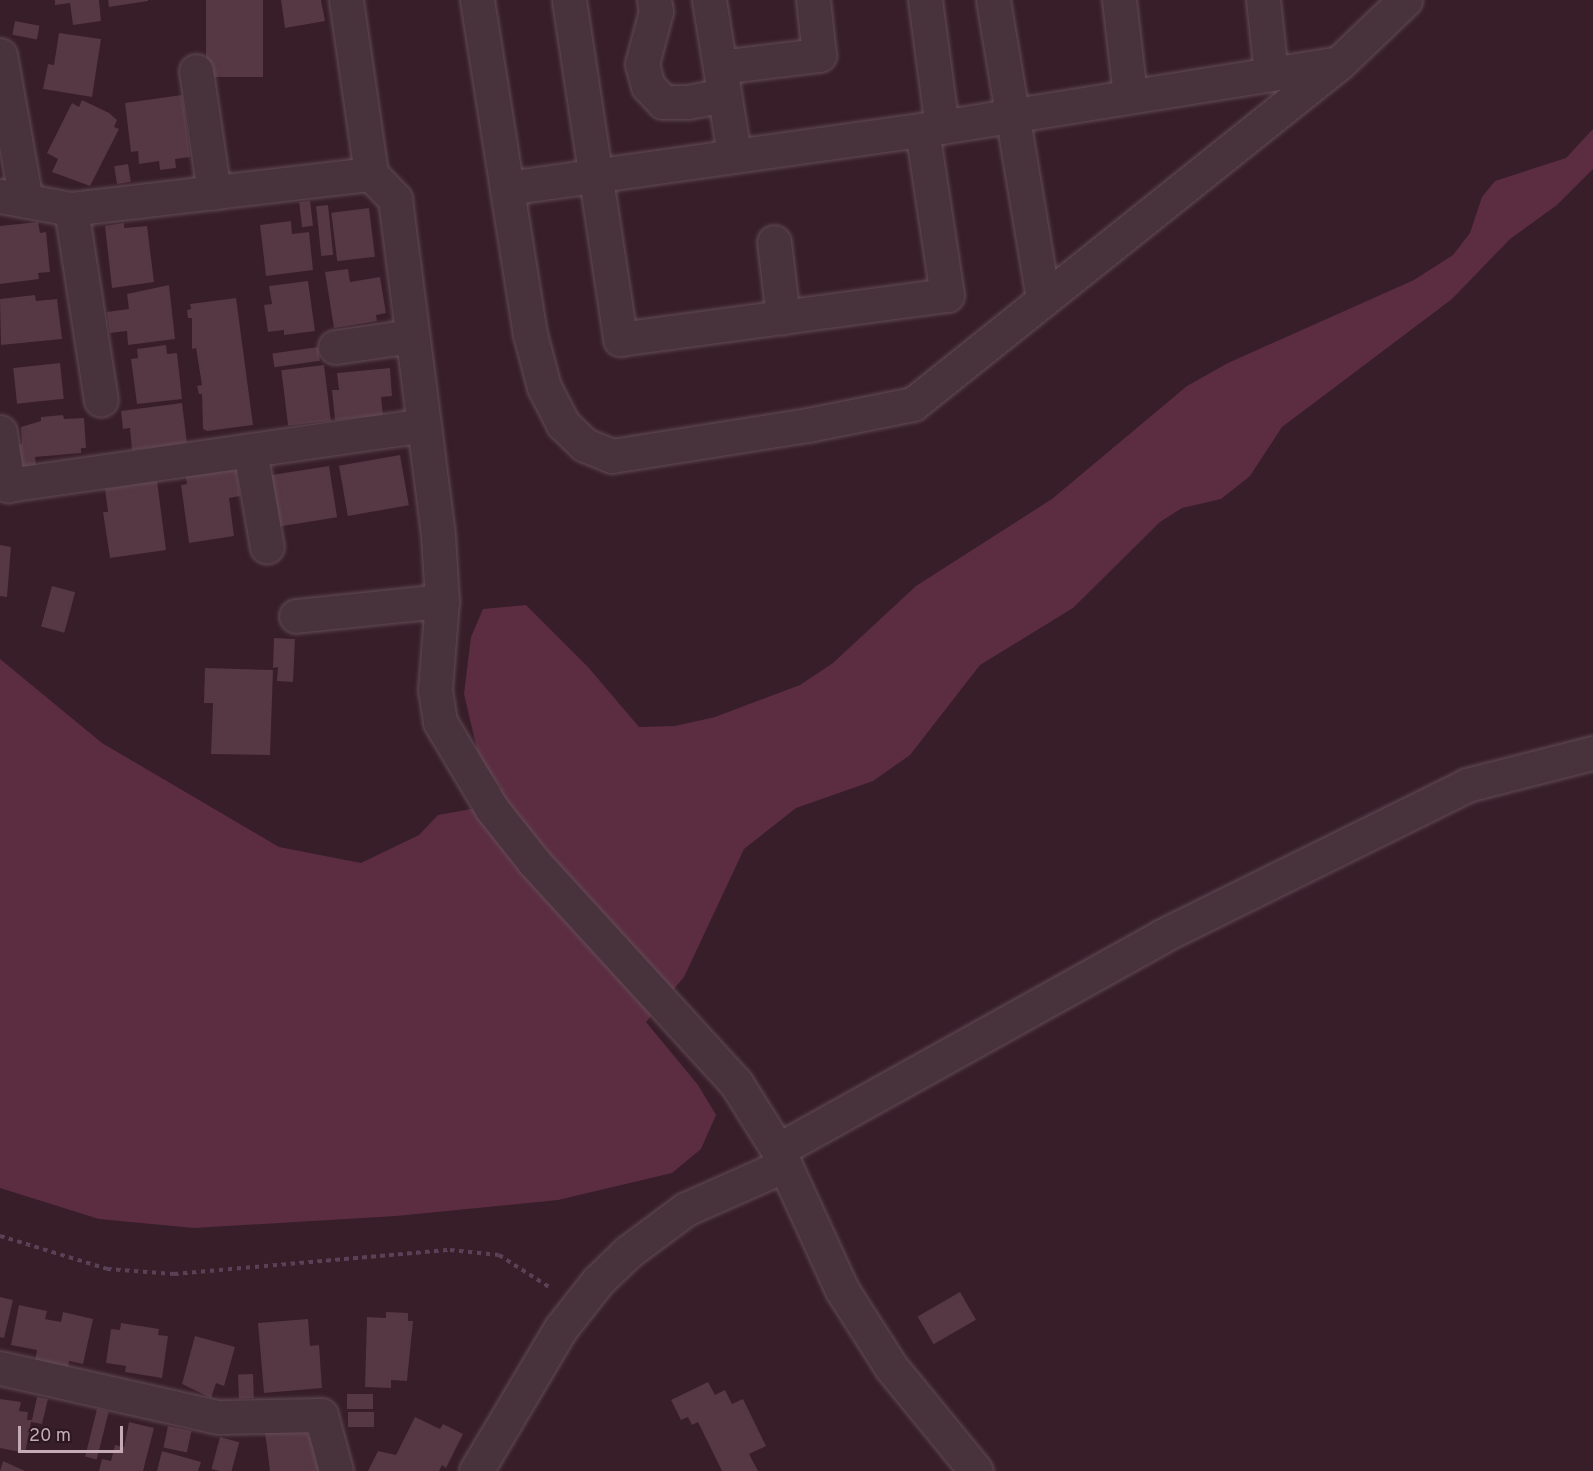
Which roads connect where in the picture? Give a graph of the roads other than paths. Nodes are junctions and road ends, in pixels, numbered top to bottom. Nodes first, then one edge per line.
1 (345, 0) edge
2 (477, 0) edge
3 (569, 0) edge
4 (654, 0) edge
5 (709, 0) edge
6 (813, 0) edge
7 (925, 0) edge
8 (993, 0) edge
9 (1119, 0) edge
10 (1263, 0) edge
11 (1405, 0) edge
12 (0, 55) edge
13 (1338, 64) junction
14 (196, 72) dead end
15 (1271, 74) junction
16 (722, 81) junction
17 (1130, 95) junction
18 (1013, 115) junction
19 (932, 128) junction
20 (734, 154) junction
21 (371, 174) junction
22 (593, 175) junction
23 (507, 188) junction
24 (214, 193) junction
25 (13, 199) edge
26 (71, 209) junction
27 (774, 242) dead end
28 (1043, 300) junction
29 (783, 317) junction
30 (412, 336) junction
31 (335, 347) dead end
32 (100, 400) dead end
33 (424, 425) junction
34 (0, 432) edge
35 (250, 450) junction
36 (267, 547) dead end
37 (442, 601) junction
38 (296, 616) dead end
39 (1593, 753) edge
40 (782, 1157) junction
41 (0, 1368) edge
42 (336, 1471) edge
43 (476, 1471) edge
44 (976, 1471) edge

1 - 21 street
2 - 23 street
3 - 22 street
4 - 16 street
5 - 16 street
6 - 16 street
7 - 19 street
8 - 18 street
9 - 17 street
10 - 15 street
11 - 13 street
12 - 25 street
13 - 15 street
13 - 28 street
14 - 24 street
15 - 17 street
16 - 20 street
17 - 18 street
18 - 19 street
18 - 28 street
19 - 20 street
19 - 29 street
20 - 22 street
21 - 24 street
21 - 30 street
22 - 23 street
22 - 29 street
23 - 28 street
24 - 26 street
25 - 26 street
26 - 32 street
27 - 29 street
30 - 31 street
30 - 33 street
33 - 35 street
33 - 37 street
34 - 35 street
35 - 36 street
37 - 38 street
37 - 40 street
39 - 40 street
40 - 43 street
40 - 44 street
41 - 42 street

